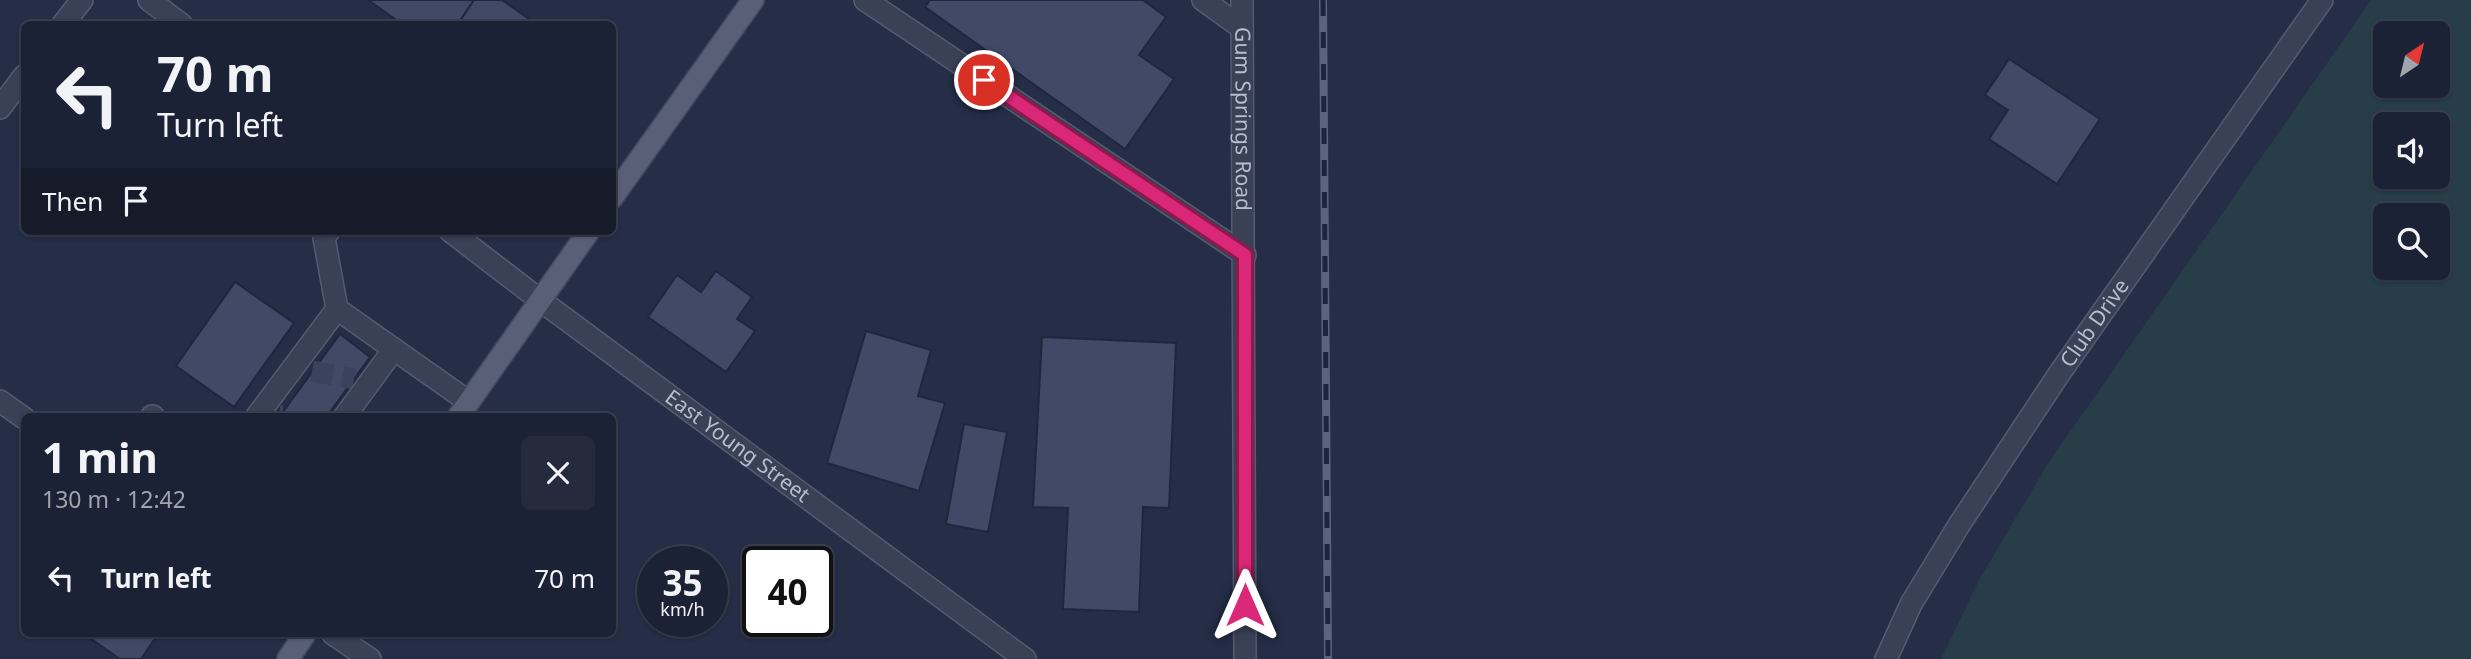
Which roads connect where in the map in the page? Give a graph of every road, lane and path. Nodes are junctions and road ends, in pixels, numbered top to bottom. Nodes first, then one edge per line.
1 (82, 0) edge
2 (149, 0) edge
3 (753, 0) edge
4 (1203, 0) edge
5 (1242, 0) edge
6 (2322, 0) edge
7 (872, 2) edge
8 (65, 21) edge
9 (177, 21) edge
10 (1242, 28) junction
11 (21, 79) edge
12 (0, 108) edge
13 (616, 192) edge
14 (326, 235) edge
15 (455, 235) edge
16 (586, 235) edge
17 (1245, 255) junction
18 (540, 300) junction
19 (337, 309) junction
20 (394, 349) junction
21 (0, 401) edge
22 (464, 409) edge
23 (267, 413) edge
24 (346, 413) edge
25 (21, 416) edge
26 (304, 637) edge
27 (337, 637) edge
28 (288, 659) edge
29 (370, 659) edge
30 (1025, 659) edge
31 (1245, 659) edge
32 (1886, 659) edge

1 - 8 street
2 - 9 street
3 - 13 main road
4 - 10 street
5 - 10 street, Gum Springs Road
6 - 32 street, Club Drive
7 - 17 street
10 - 17 street, Gum Springs Road
11 - 12 street
14 - 19 street
15 - 18 street, East Young Street
16 - 18 main road
17 - 31 street, Gum Springs Road
18 - 22 main road
18 - 30 street, East Young Street
19 - 20 street
19 - 23 street
20 - 22 street
20 - 24 street
21 - 25 street
26 - 28 main road
27 - 29 street

